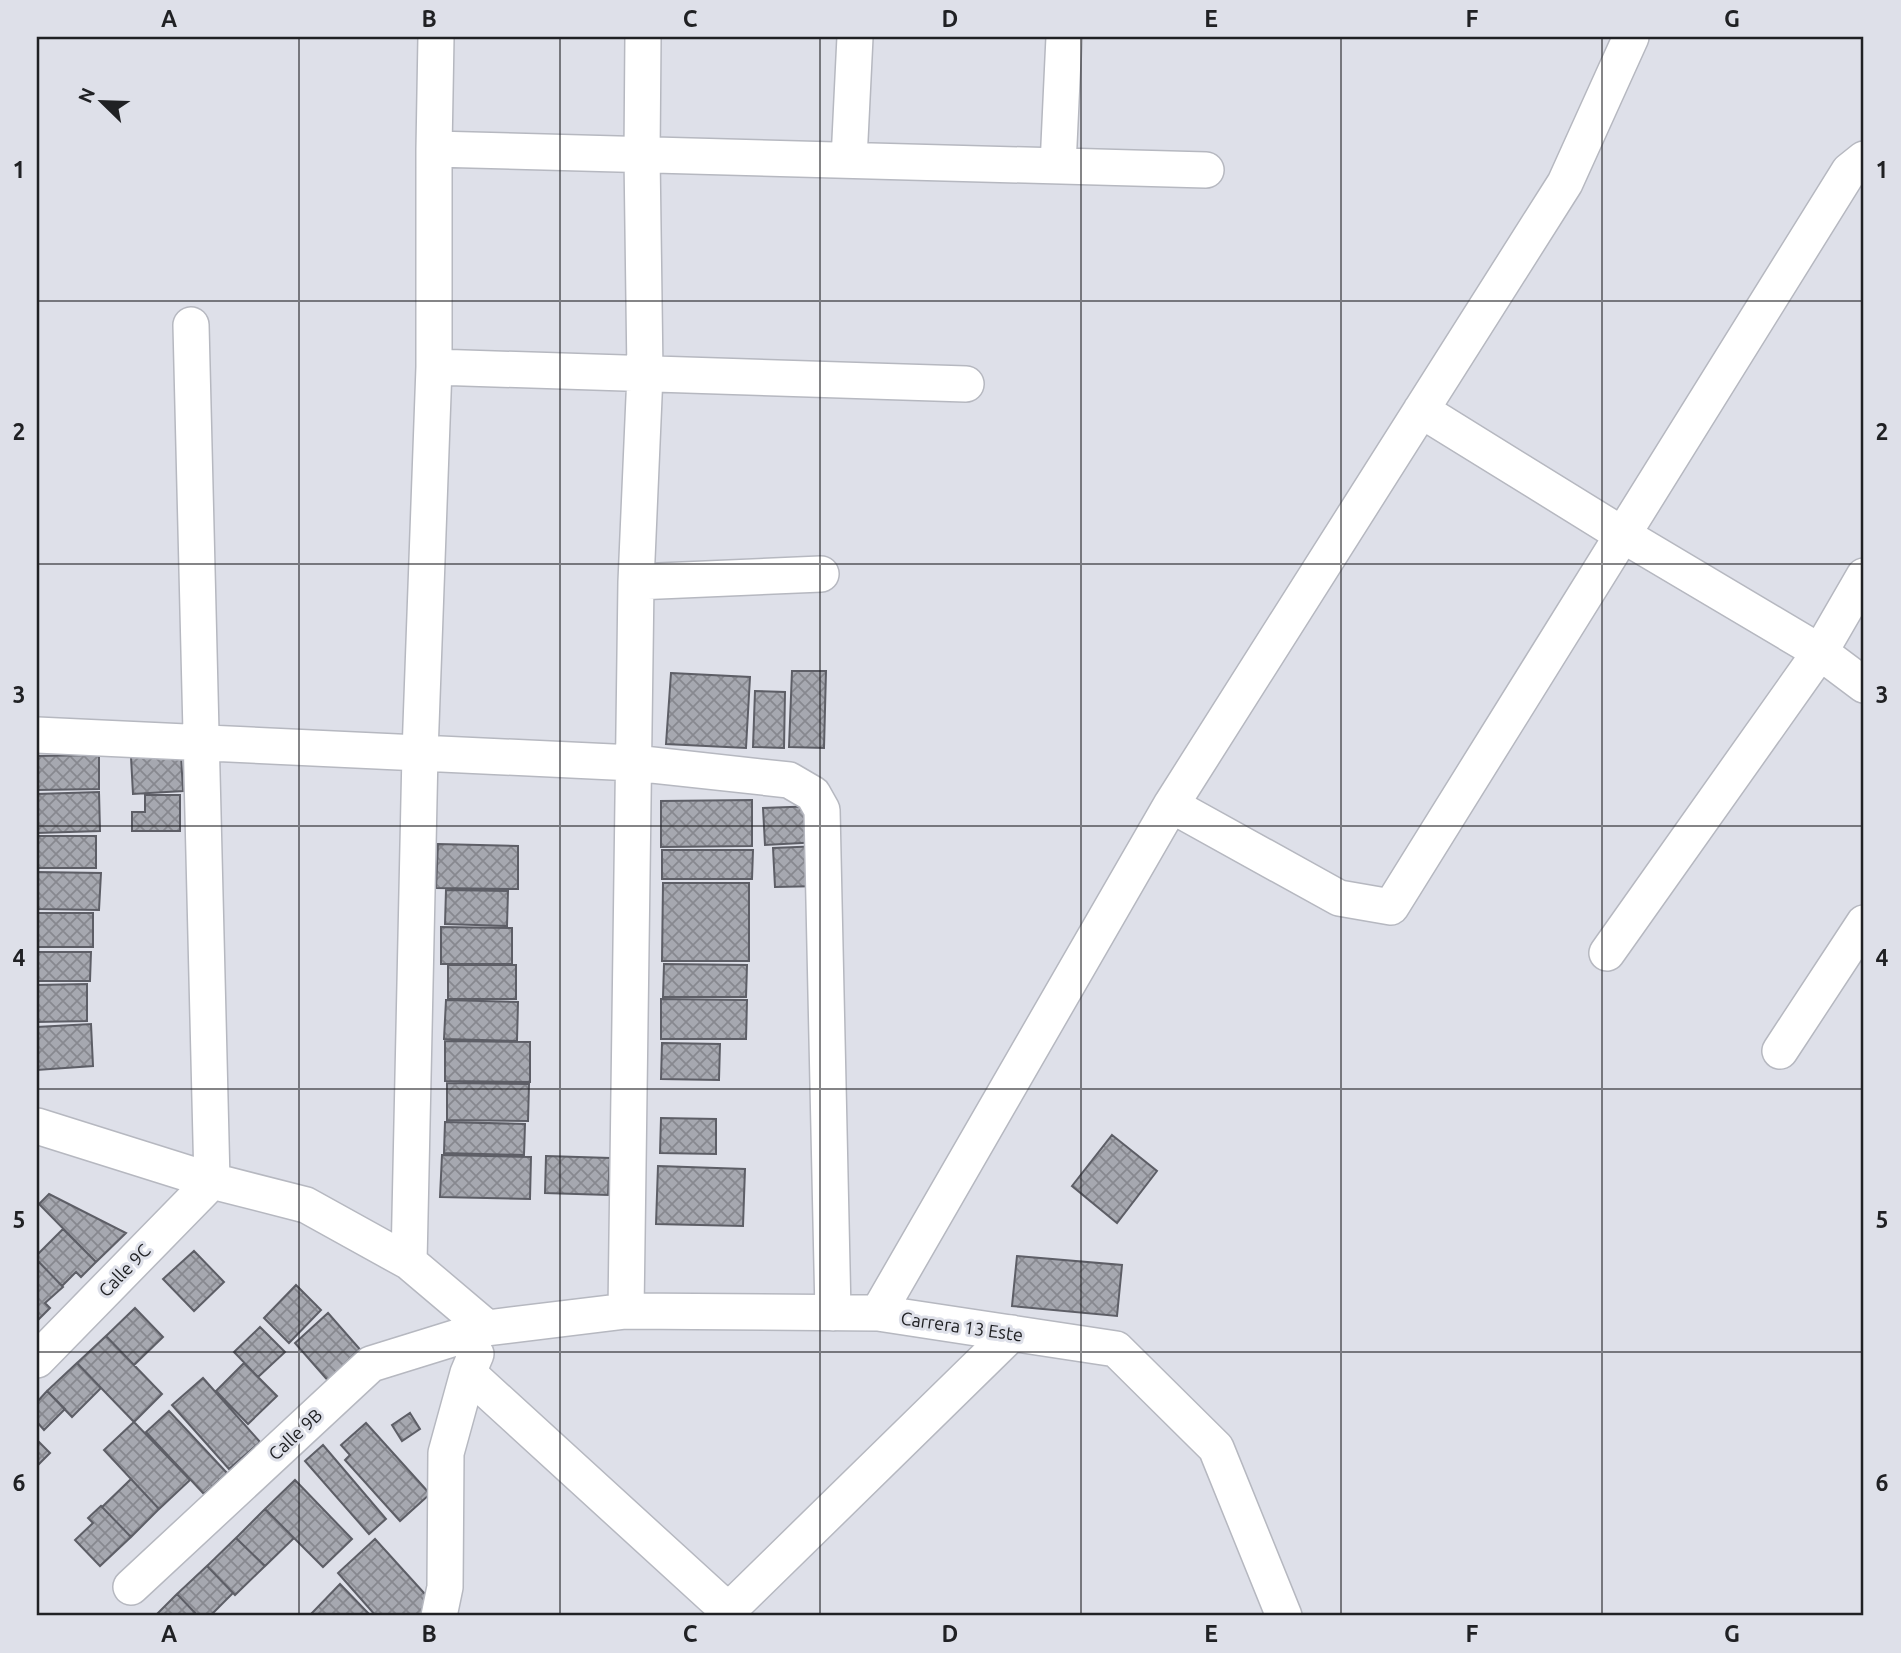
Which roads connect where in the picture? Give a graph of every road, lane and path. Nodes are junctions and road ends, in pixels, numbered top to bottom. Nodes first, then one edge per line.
1 (436, 37) edge
2 (643, 37) edge
3 (855, 37) edge
4 (1064, 37) edge
5 (1631, 37) edge
6 (434, 149) junction
7 (642, 155) junction
8 (1864, 159) edge
9 (849, 160) junction
10 (1058, 166) junction
11 (1206, 170) dead end
12 (191, 324) dead end
13 (434, 367) junction
14 (645, 374) junction
15 (967, 384) dead end
16 (1421, 410) junction
17 (1623, 535) junction
18 (821, 573) dead end
19 (1864, 576) edge
20 (636, 582) junction
21 (1820, 652) junction
22 (1864, 685) edge
23 (37, 735) edge
24 (200, 742) junction
25 (420, 753) junction
26 (634, 763) junction
27 (1171, 805) junction
28 (1864, 923) edge
29 (1607, 953) dead end
30 (1780, 1051) dead end
31 (37, 1126) edge
32 (212, 1181) junction
33 (409, 1262) junction
34 (626, 1311) junction
35 (833, 1313) junction
36 (878, 1314) junction
37 (486, 1328) junction
38 (1012, 1333) junction
39 (37, 1360) edge
40 (468, 1373) junction
41 (131, 1587) dead end
42 (731, 1614) edge
43 (439, 1616) edge
44 (1284, 1616) edge

1 - 6 street
2 - 7 street
3 - 9 street
4 - 10 street
5 - 16 street
6 - 7 street
6 - 13 street
7 - 9 street
7 - 14 street
8 - 17 street
9 - 10 street
10 - 11 street
12 - 24 street
13 - 14 street
13 - 25 street
14 - 15 street
14 - 20 street
16 - 17 street
16 - 27 street
17 - 21 street
17 - 27 street
18 - 20 street
19 - 21 street
20 - 26 street
21 - 22 street
21 - 29 street
23 - 24 street
24 - 25 street
24 - 32 street
25 - 26 street
25 - 33 street
26 - 34 street
26 - 35 street
27 - 36 street
28 - 30 street
31 - 32 street
32 - 33 street
32 - 39 street, Calle 9C
33 - 37 street
34 - 35 street, Carrera 13 Este
34 - 37 street, Carrera 13 Este
35 - 36 street, Carrera 13 Este
36 - 38 street, Carrera 13 Este
37 - 40 street
37 - 41 street, Calle 9B
38 - 42 street
38 - 44 street, Carrera 13 Este
40 - 42 street
40 - 43 street

